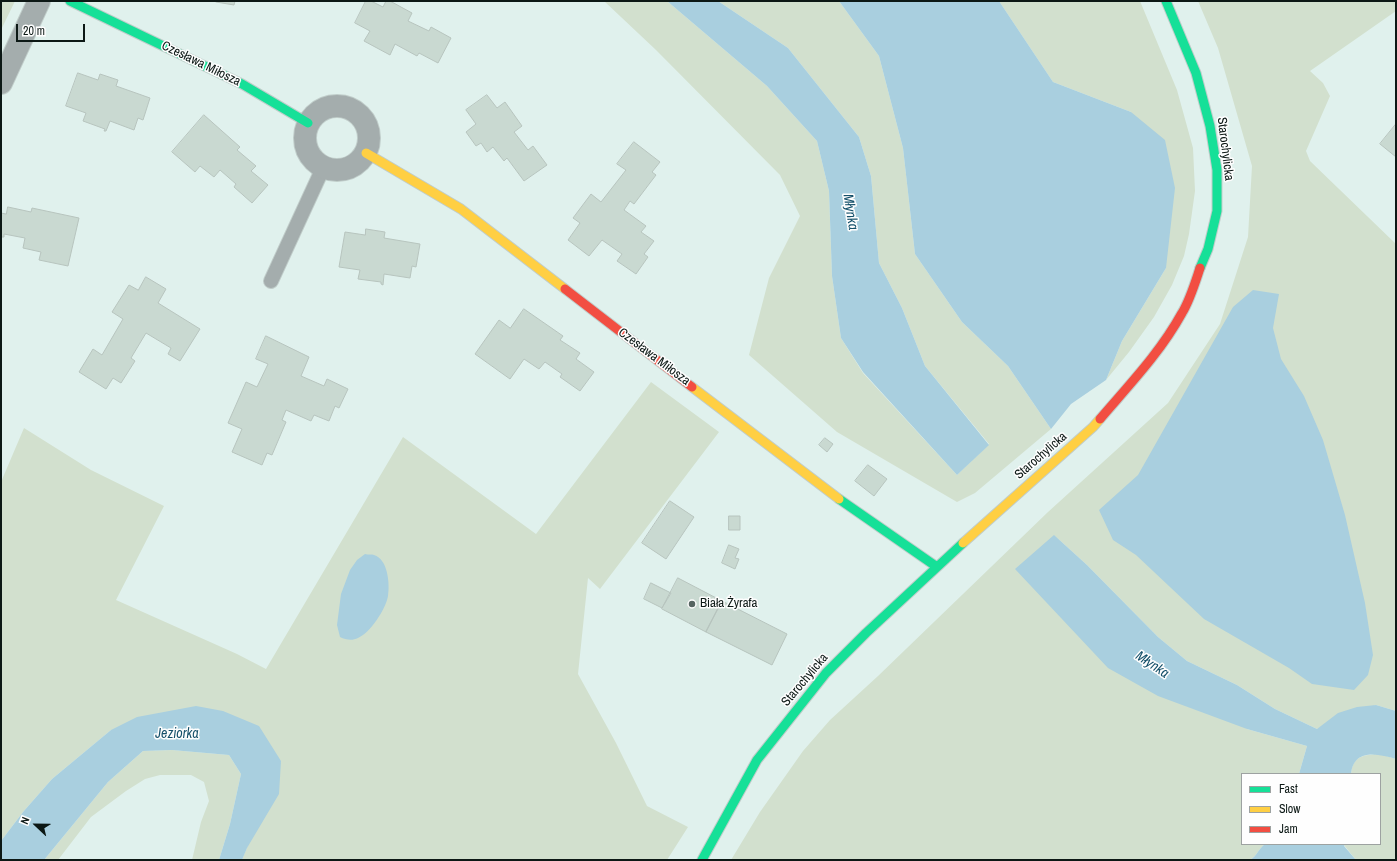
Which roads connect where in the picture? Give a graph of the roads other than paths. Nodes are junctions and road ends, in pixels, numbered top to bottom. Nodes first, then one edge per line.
1 (39, 1) edge
2 (70, 1) edge
3 (1166, 1) edge
4 (1, 83) edge
5 (308, 123) junction
6 (366, 153) junction
7 (323, 168) junction
8 (271, 281) dead end
9 (937, 568) junction
10 (702, 860) edge

1 - 4 street
2 - 5 street, Czesława Miłosza
3 - 9 street, Starochylicka
5 - 6 street
5 - 7 street
6 - 7 street
6 - 9 street, Czesława Miłosza
7 - 8 lane
9 - 10 street, Starochylicka

